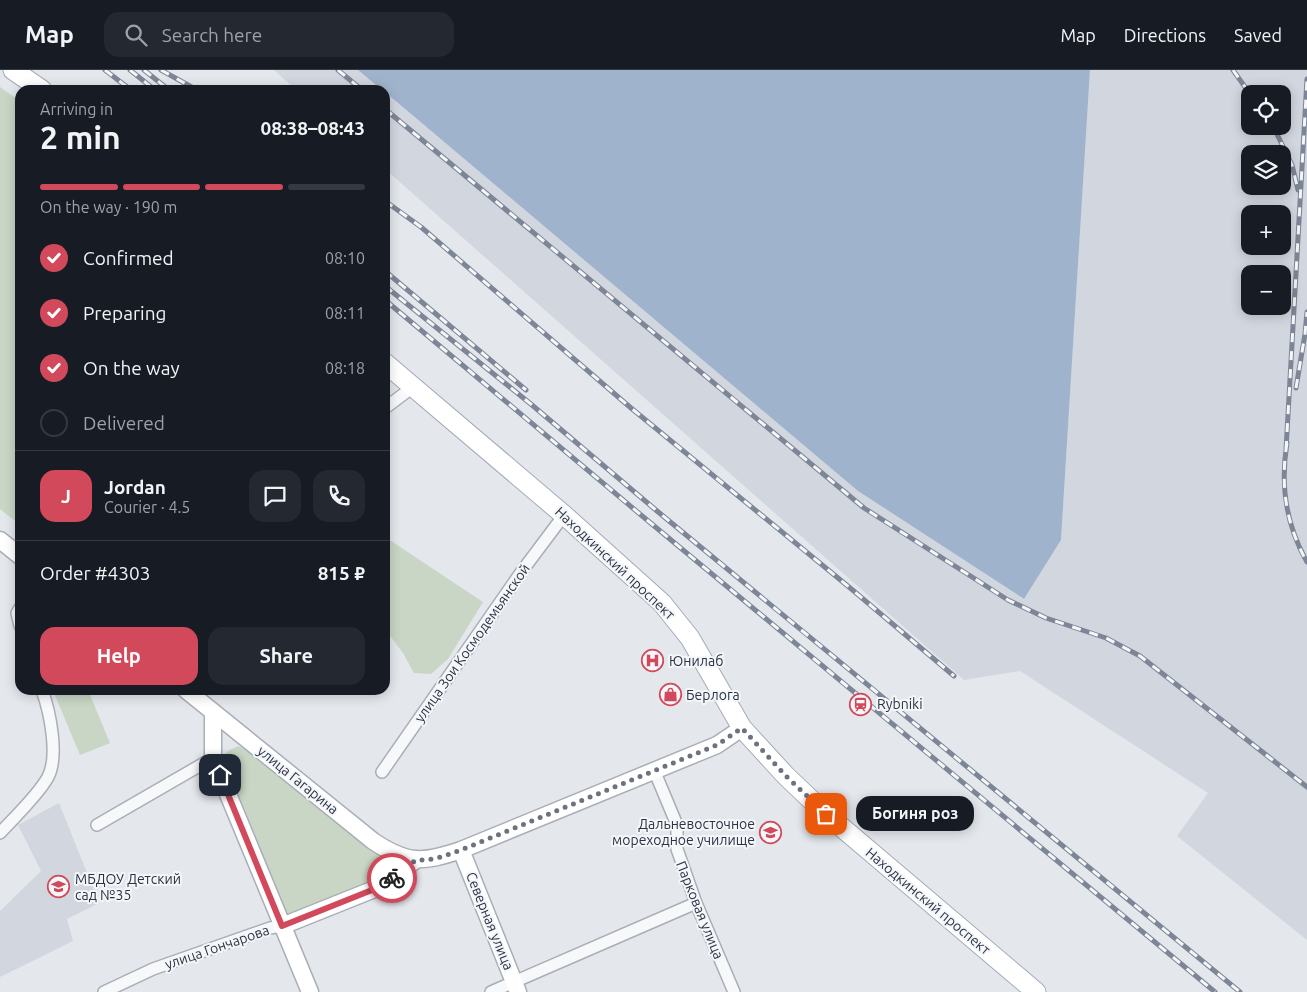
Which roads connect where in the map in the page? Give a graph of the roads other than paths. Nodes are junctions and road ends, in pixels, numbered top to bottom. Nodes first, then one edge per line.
1 (13, 70) edge
2 (35, 85) edge
3 (390, 367) edge
4 (413, 387) junction
5 (390, 404) edge
6 (564, 515) junction
7 (0, 540) edge
8 (15, 552) edge
9 (43, 695) edge
10 (192, 695) edge
11 (213, 713) junction
12 (742, 728) junction
13 (212, 758) junction
14 (654, 770) junction
15 (382, 772) dead end
16 (96, 825) dead end
17 (0, 833) edge
18 (461, 850) junction
19 (416, 860) junction
20 (696, 904) junction
21 (282, 926) junction
22 (516, 987) edge
23 (104, 992) edge
24 (310, 992) edge
25 (491, 992) edge
26 (734, 992) edge
27 (1036, 992) edge

1 - 2 main road
3 - 4 main road, Находкинский проспект
4 - 5 street
4 - 6 main road, Находкинский проспект
6 - 12 main road, Находкинский проспект
6 - 15 street, улица Зои Космодемьянской
7 - 8 main road
9 - 17 street
10 - 11 main road, улица Гагарина
11 - 13 main road
11 - 19 main road, улица Гагарина
12 - 14 main road, улица Гончарова
12 - 27 main road, Находкинский проспект
13 - 16 street
13 - 21 main road
14 - 18 main road, улица Гончарова
14 - 20 street, Парковая улица
18 - 19 main road, улица Гончарова
18 - 22 main road, Северная улица
19 - 21 main road, улица Гончарова
20 - 22 street
20 - 26 street, Парковая улица
21 - 23 street, улица Гончарова
21 - 24 main road
22 - 25 street

